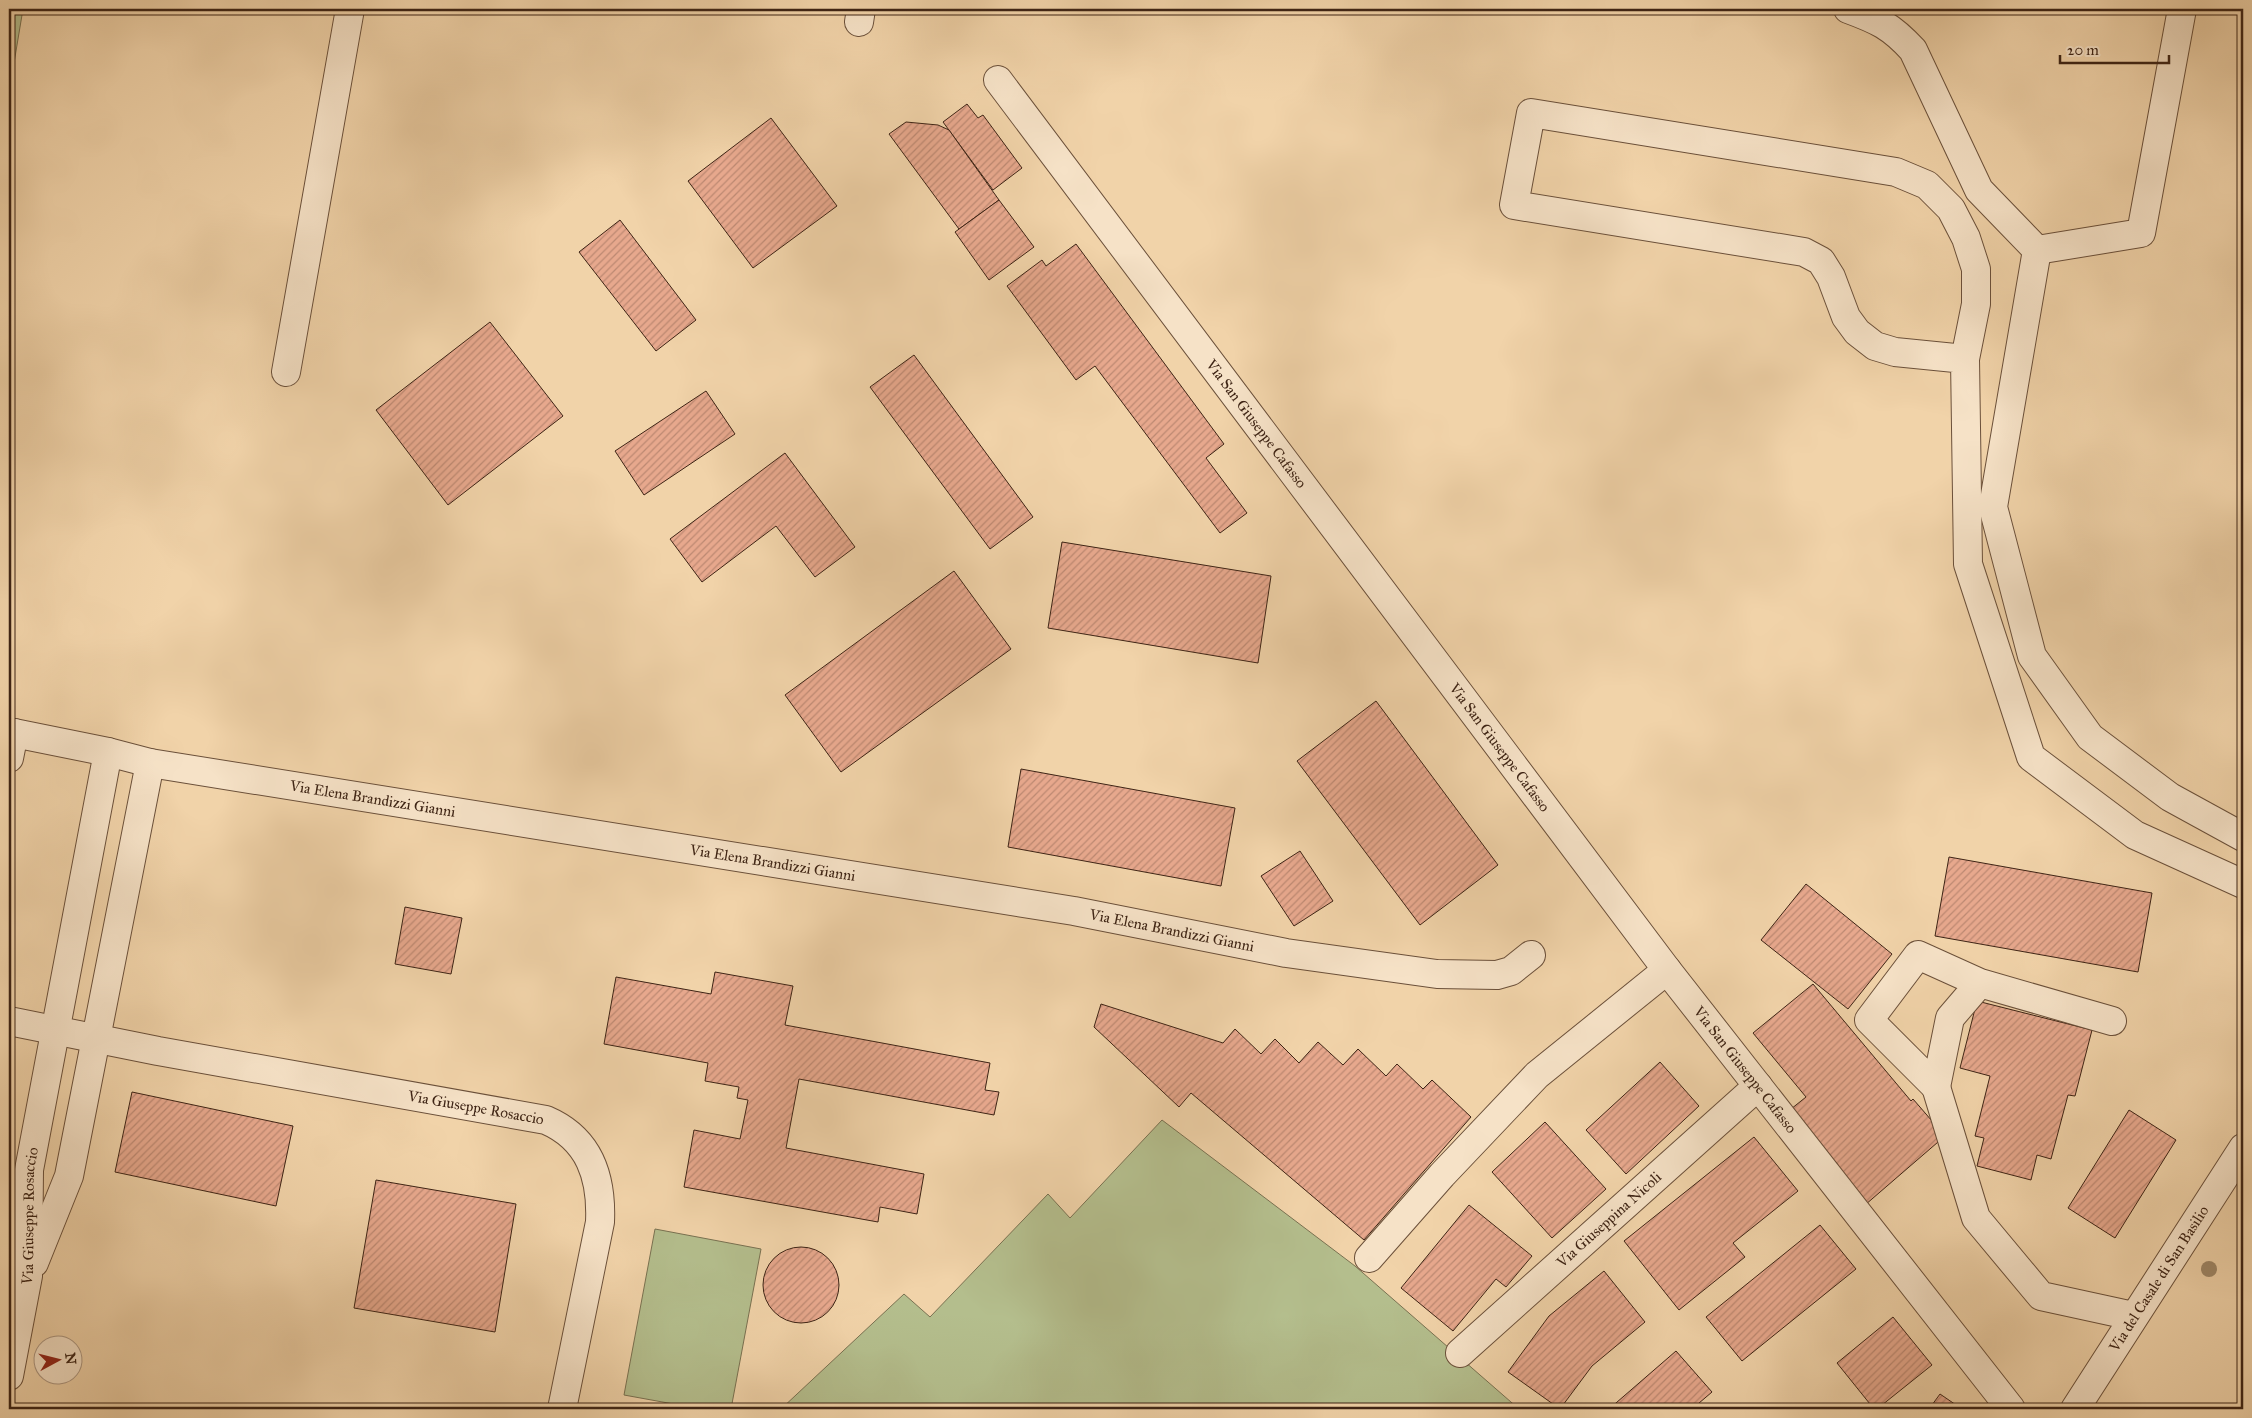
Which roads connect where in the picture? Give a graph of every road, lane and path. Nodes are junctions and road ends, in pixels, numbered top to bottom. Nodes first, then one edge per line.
1 (350, 9) edge
2 (1848, 9) edge
3 (2182, 9) edge
4 (998, 80) dead end
5 (2037, 250) junction
6 (1965, 359) junction
7 (286, 372) dead end
8 (10, 741) edge
9 (108, 752) junction
10 (150, 763) junction
11 (2243, 837) edge
12 (2243, 884) edge
13 (1531, 955) dead end
14 (1667, 970) junction
15 (1980, 983) junction
16 (9, 1021) edge
17 (2112, 1022) dead end
18 (54, 1031) junction
19 (96, 1039) junction
20 (1758, 1086) junction
21 (1936, 1087) junction
22 (2243, 1148) edge
23 (1369, 1258) dead end
24 (28, 1276) junction
25 (2134, 1316) junction
26 (1460, 1353) dead end
27 (9, 1376) edge
28 (562, 1409) edge
29 (2011, 1409) edge
30 (2075, 1409) edge

1 - 7 street
2 - 5 street
3 - 5 street
4 - 14 street, Via San Giuseppe Cafasso
5 - 11 street
6 - 6 street
6 - 12 street
8 - 9 street, Via Elena Brandizzi Gianni
9 - 10 street, Via Elena Brandizzi Gianni
9 - 18 street, Via Giuseppe Rosaccio
10 - 13 street, Via Elena Brandizzi Gianni
10 - 19 street, Via Giuseppe Rosaccio
14 - 20 street, Via San Giuseppe Cafasso
14 - 23 street
15 - 17 street
15 - 21 street
15 - 21 street
16 - 18 street, Via Giuseppe Rosaccio
18 - 19 street, Via Giuseppe Rosaccio
18 - 24 street, Via Giuseppe Rosaccio
19 - 24 street, Via Giuseppe Rosaccio
19 - 28 street, Via Giuseppe Rosaccio
20 - 26 street, Via Giuseppina Nicoli
20 - 29 street, Via San Giuseppe Cafasso
21 - 25 street
22 - 25 street, Via del Casale di San Basilio
24 - 27 street
25 - 30 street, Via del Casale di San Basilio

